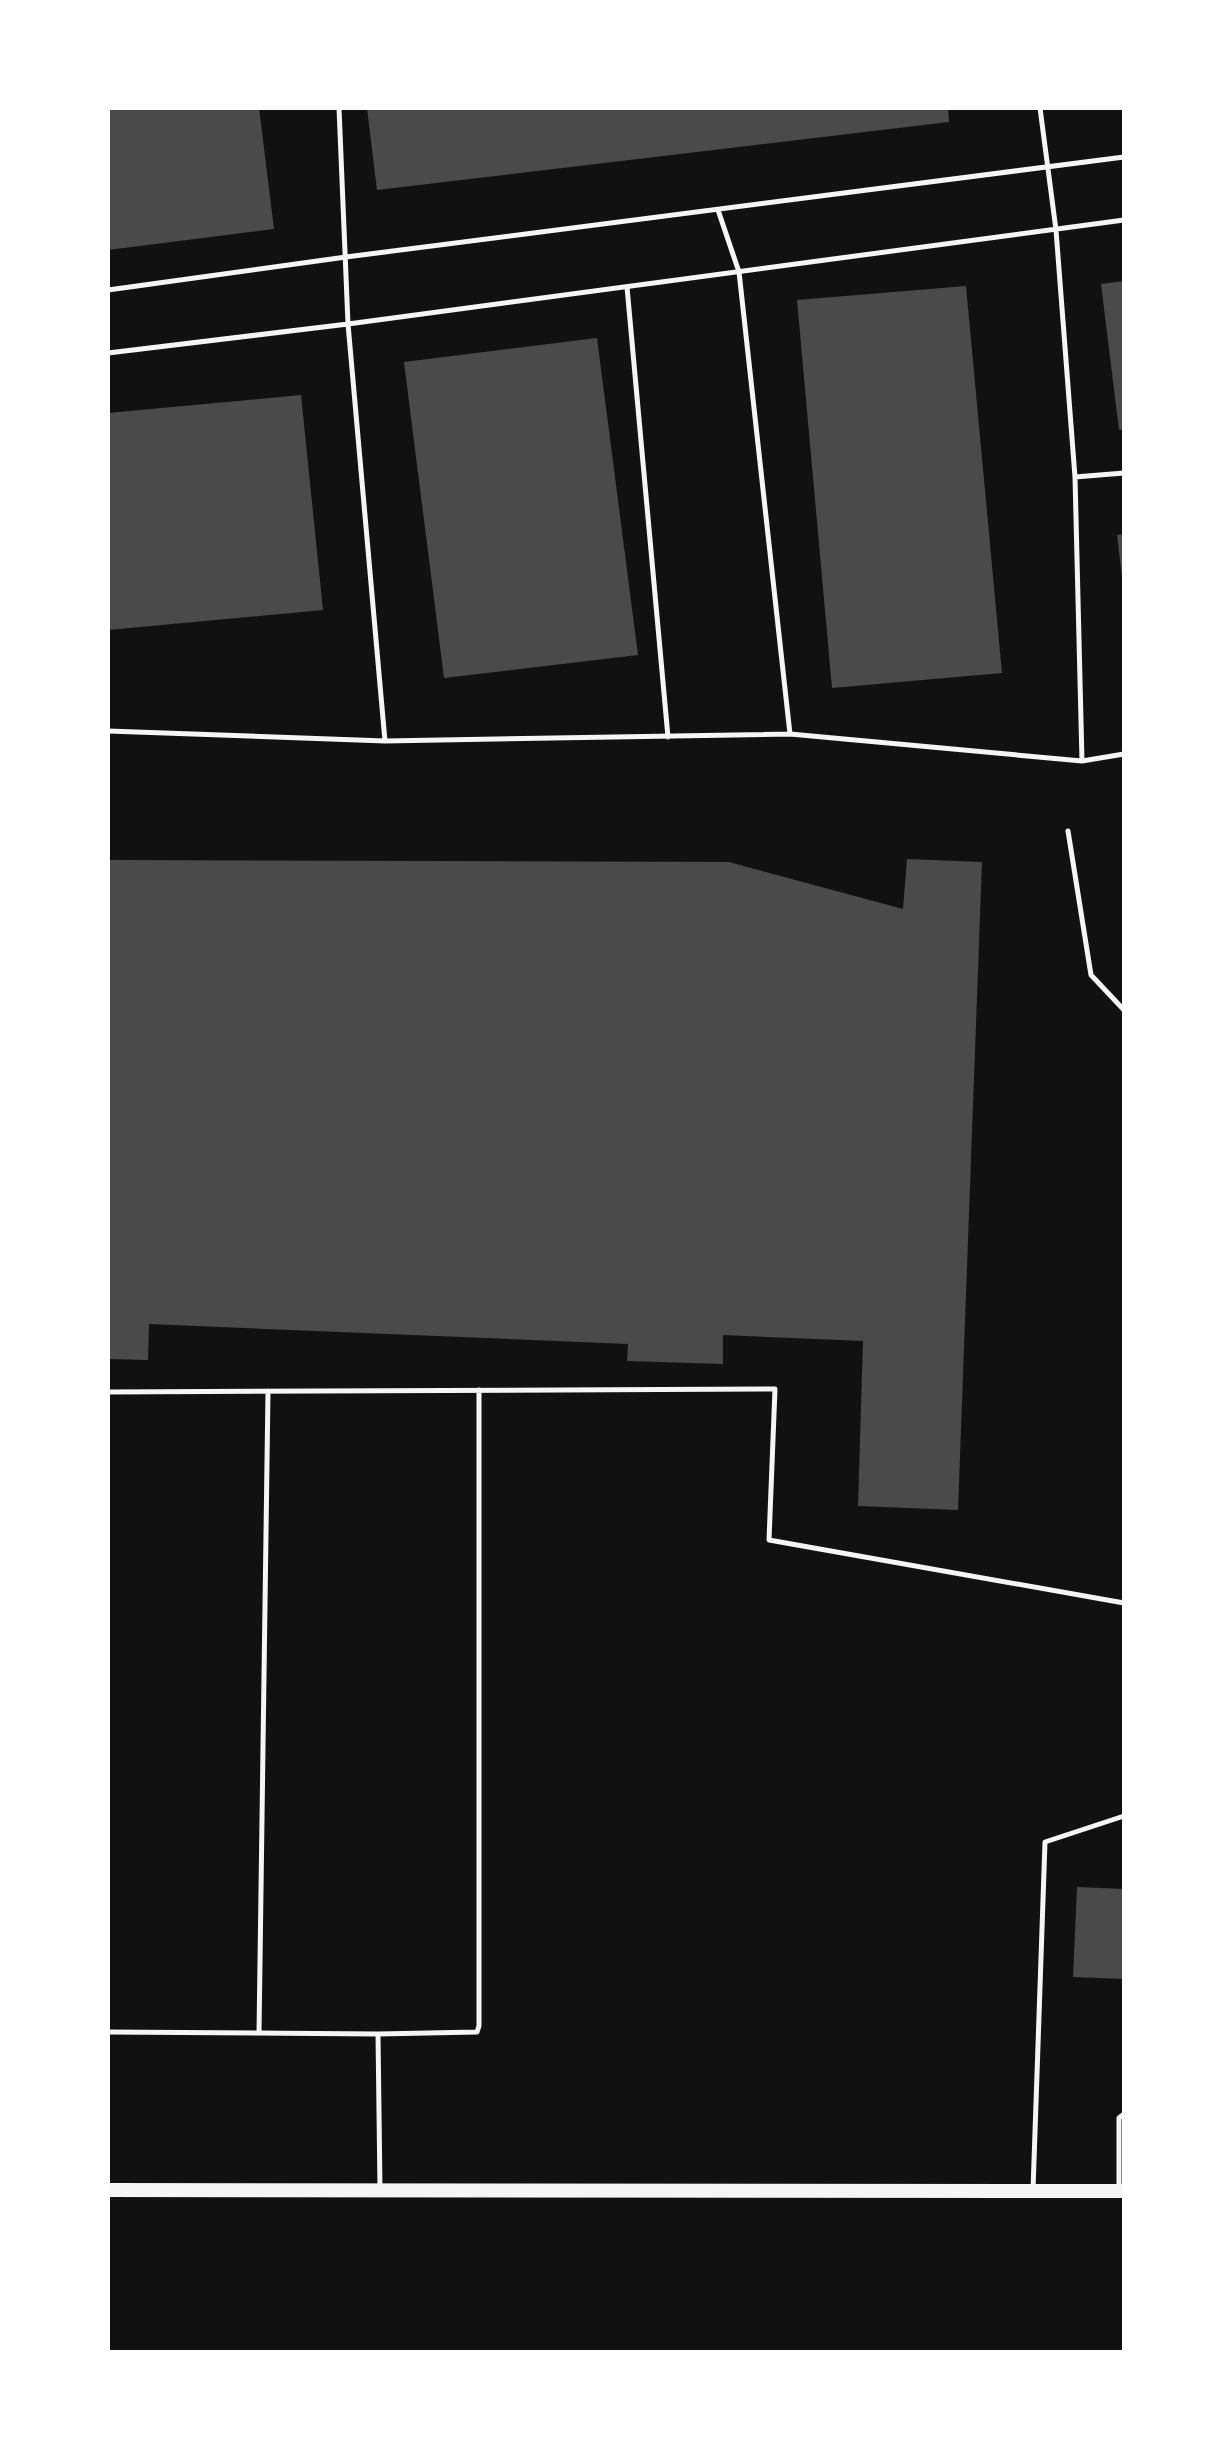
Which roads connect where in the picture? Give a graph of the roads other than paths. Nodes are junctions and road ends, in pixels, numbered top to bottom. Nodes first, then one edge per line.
1 (339, 108) edge
2 (1041, 108) edge
3 (1124, 157) edge
4 (1048, 167) junction
5 (718, 210) junction
6 (1124, 220) edge
7 (1056, 230) junction
8 (346, 257) junction
9 (739, 272) junction
10 (627, 287) junction
11 (108, 290) edge
12 (348, 324) junction
13 (108, 353) edge
14 (1124, 473) edge
15 (1075, 477) junction
16 (108, 731) edge
17 (790, 734) junction
18 (668, 737) junction
19 (385, 741) junction
20 (1124, 754) edge
21 (1082, 761) junction
22 (1068, 831) dead end
23 (1124, 1010) edge
24 (479, 1390) junction
25 (268, 1391) junction
26 (108, 1392) edge
27 (1124, 1603) edge
28 (1124, 1816) edge
29 (108, 2032) edge
30 (259, 2033) junction
31 (379, 2034) junction
32 (1124, 2113) edge
33 (108, 2190) edge
34 (1033, 2190) junction
35 (380, 2191) junction
36 (1121, 2191) edge

1 - 8 lane
2 - 4 lane
3 - 4 lane
4 - 5 lane
4 - 7 lane
5 - 8 lane
5 - 9 lane
6 - 7 lane
7 - 9 lane
7 - 15 lane
8 - 11 lane
8 - 12 lane
9 - 10 lane
9 - 17 lane
10 - 12 lane
10 - 18 lane
12 - 13 lane
12 - 19 lane
14 - 15 lane
15 - 21 lane
16 - 19 lane
17 - 18 lane
17 - 21 lane
18 - 19 lane
20 - 21 lane
22 - 23 lane
24 - 25 lane
24 - 27 lane
24 - 31 lane
25 - 26 lane
25 - 30 lane
28 - 34 lane
29 - 30 lane
30 - 31 lane
31 - 35 lane
32 - 36 lane
33 - 35 main road
34 - 35 main road
34 - 36 main road

